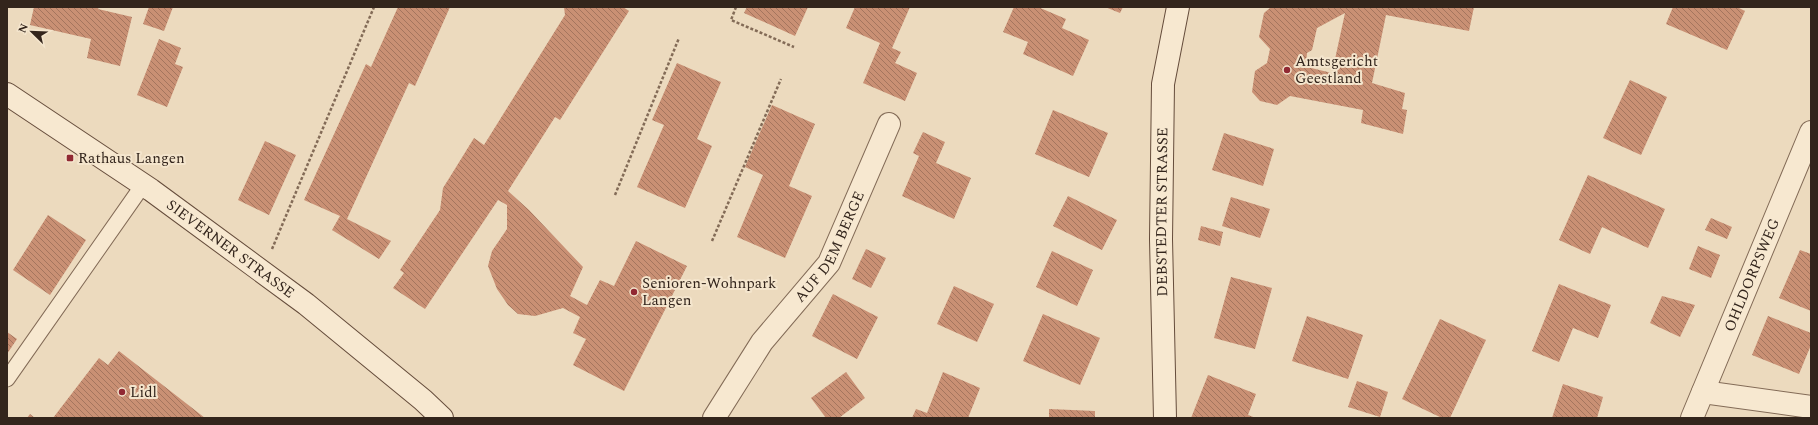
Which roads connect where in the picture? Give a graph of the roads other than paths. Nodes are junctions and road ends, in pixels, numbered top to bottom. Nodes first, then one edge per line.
1 (1178, 7) edge
2 (7, 94) edge
3 (889, 124) dead end
4 (1811, 132) edge
5 (143, 185) junction
6 (7, 379) edge
7 (1703, 392) junction
8 (1811, 407) edge
9 (442, 418) edge
10 (714, 418) edge
11 (1164, 418) edge
12 (1692, 418) edge

1 - 11 main road, DEBSTEDTER STRASSE
2 - 5 main road, SIEVERNER STRASSE
3 - 10 main road, AUF DEM BERGE
4 - 7 main road, OHLDORPSWEG
5 - 6 lane
5 - 9 main road, SIEVERNER STRASSE
7 - 8 main road
7 - 12 main road, OHLDORPSWEG

